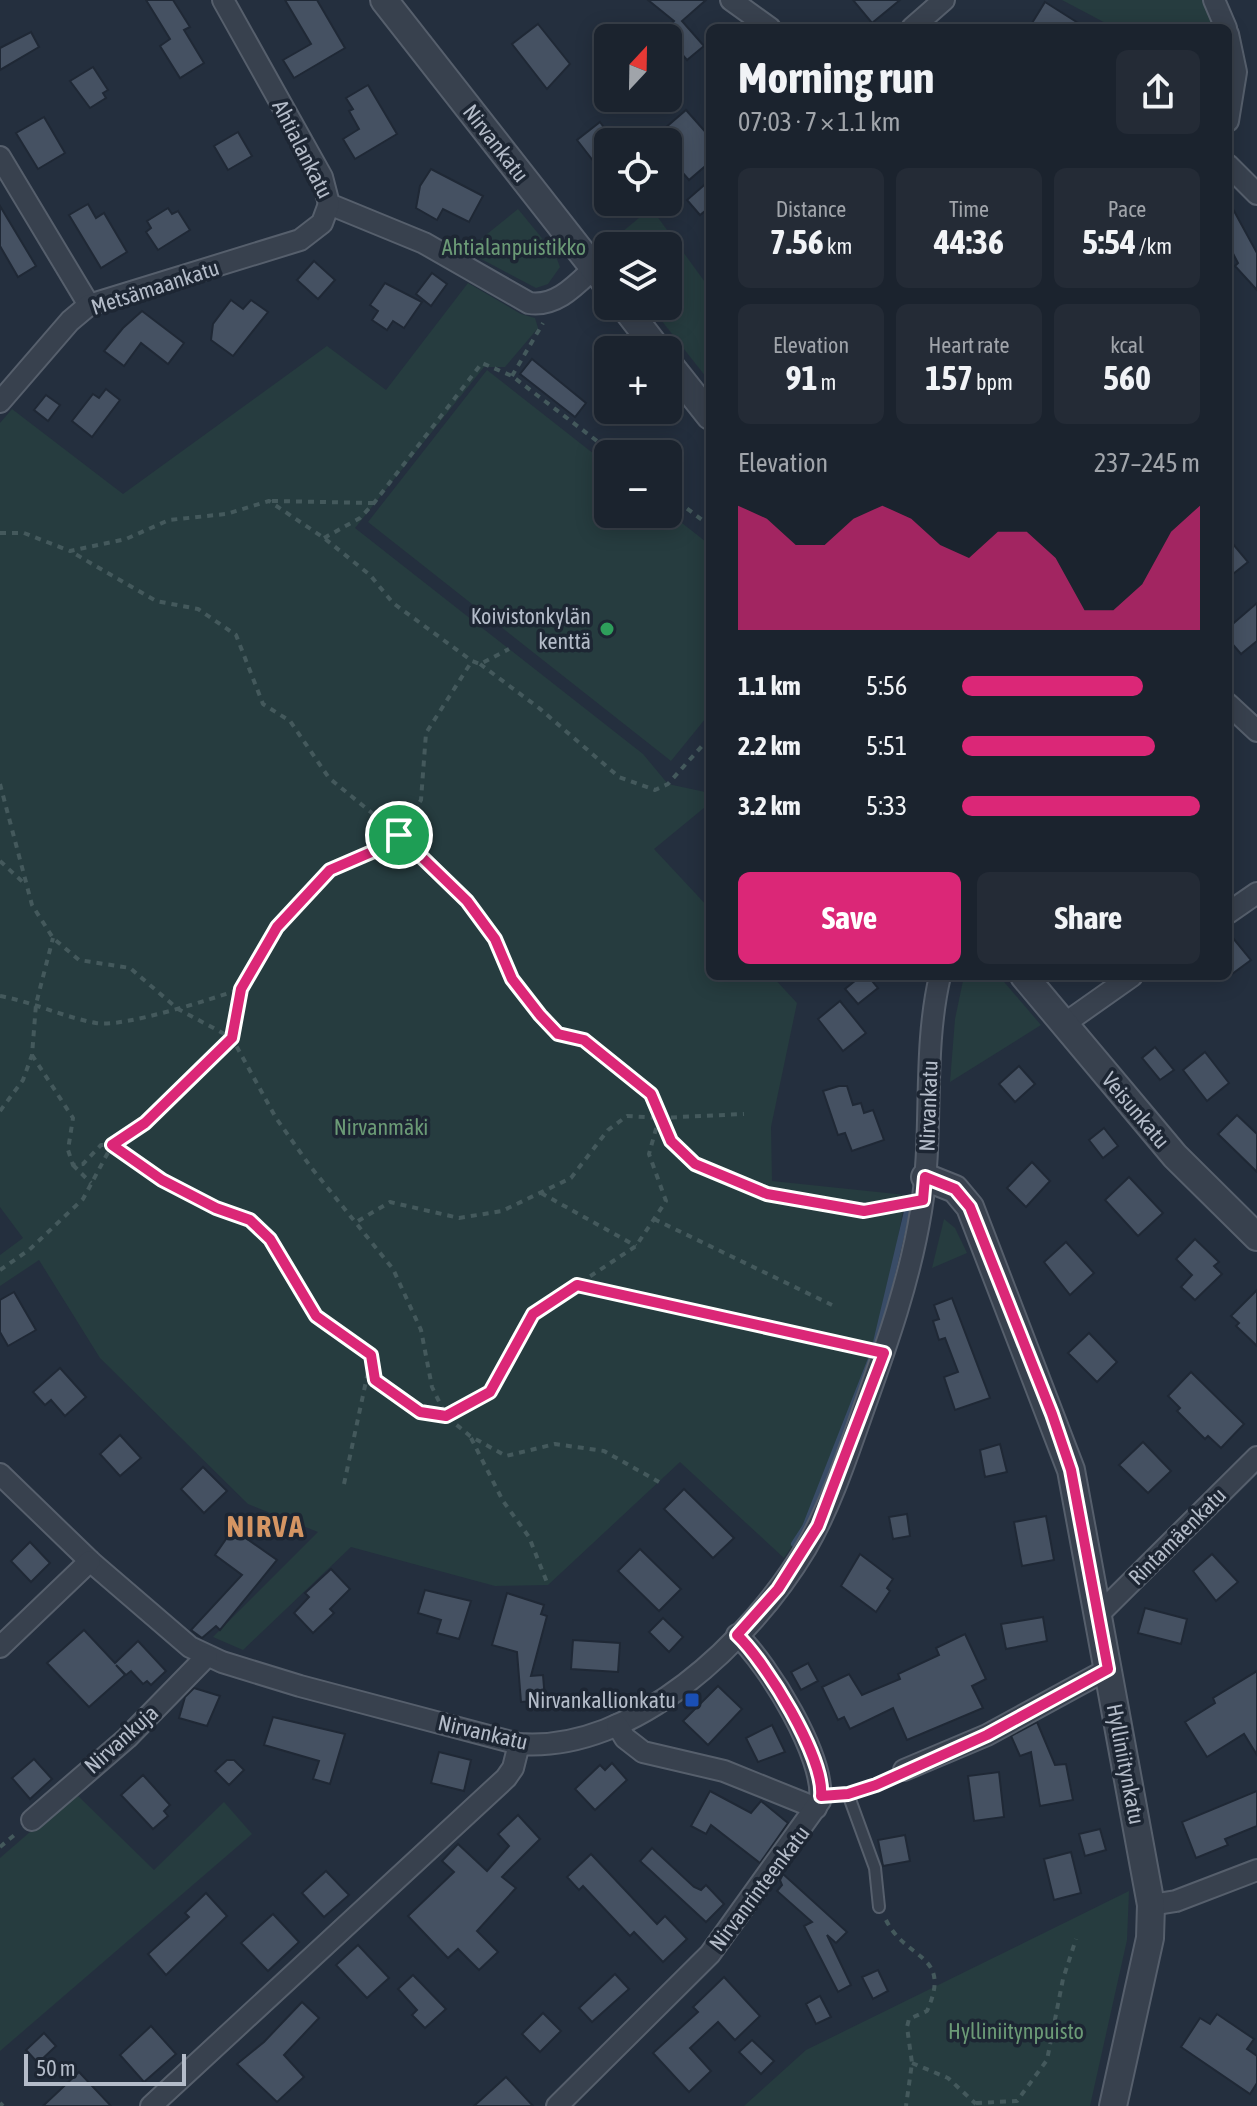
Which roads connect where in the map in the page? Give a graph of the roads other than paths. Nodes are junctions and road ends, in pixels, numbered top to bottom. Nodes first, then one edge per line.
1 (223, 0) edge
2 (384, 0) edge
3 (731, 0) edge
4 (944, 0) edge
5 (1214, 0) edge
6 (764, 24) edge
7 (917, 24) edge
8 (1224, 24) edge
9 (1232, 53) edge
10 (1232, 96) edge
11 (0, 157) edge
12 (1232, 169) edge
13 (1257, 194) edge
14 (329, 204) junction
15 (594, 268) edge
16 (594, 281) edge
17 (89, 305) junction
18 (635, 320) edge
19 (647, 336) edge
20 (682, 381) edge
21 (0, 402) edge
22 (706, 411) edge
23 (1232, 708) edge
24 (1257, 731) edge
25 (1257, 893) edge
26 (1232, 910) edge
27 (939, 980) edge
28 (1027, 980) edge
29 (1126, 980) edge
30 (1064, 1024) junction
31 (924, 1188) junction
32 (1257, 1237) edge
33 (1257, 1457) edge
34 (0, 1474) edge
35 (90, 1561) junction
36 (1097, 1616) junction
37 (737, 1635) junction
38 (0, 1647) edge
39 (207, 1656) junction
40 (1108, 1669) junction
41 (617, 1725) junction
42 (519, 1744) junction
43 (904, 1770) road end
44 (819, 1802) junction
45 (32, 1820) dead end
46 (1257, 1870) edge
47 (1151, 1905) junction
48 (879, 1907) road end
49 (151, 2106) edge
50 (557, 2106) edge
51 (1113, 2106) edge

1 - 14 street, Ahtialankatu
2 - 15 street, Nirvankatu
3 - 6 street
4 - 7 street
5 - 8 street
9 - 10 street
11 - 17 street
12 - 13 street
14 - 16 street, Ahtialankatu
14 - 17 street, Metsämaankatu
17 - 21 street, Metsämaankatu
18 - 19 street
20 - 22 street
23 - 24 street
25 - 26 street
27 - 31 street, Nirvankatu
28 - 30 street, Veisunkatu
29 - 30 street
30 - 32 street, Veisunkatu
31 - 36 street, Hylliniitynkatu
31 - 37 street, Nirvankatu
33 - 36 street, Rintamäenkatu
34 - 35 street, Nirvankatu
35 - 38 street
35 - 39 street, Nirvankatu
36 - 40 street, Hylliniitynkatu
37 - 41 street, Nirvankatu
37 - 44 street
39 - 42 street, Nirvankatu
39 - 45 street, Nirvankuja
40 - 43 street
40 - 47 street, Hylliniitynkatu
41 - 42 street, Nirvankatu
41 - 44 street
42 - 49 street
44 - 48 lane
44 - 50 street, Nirvanrinteenkatu
46 - 47 street
47 - 51 street, Hylliniitynkatu

